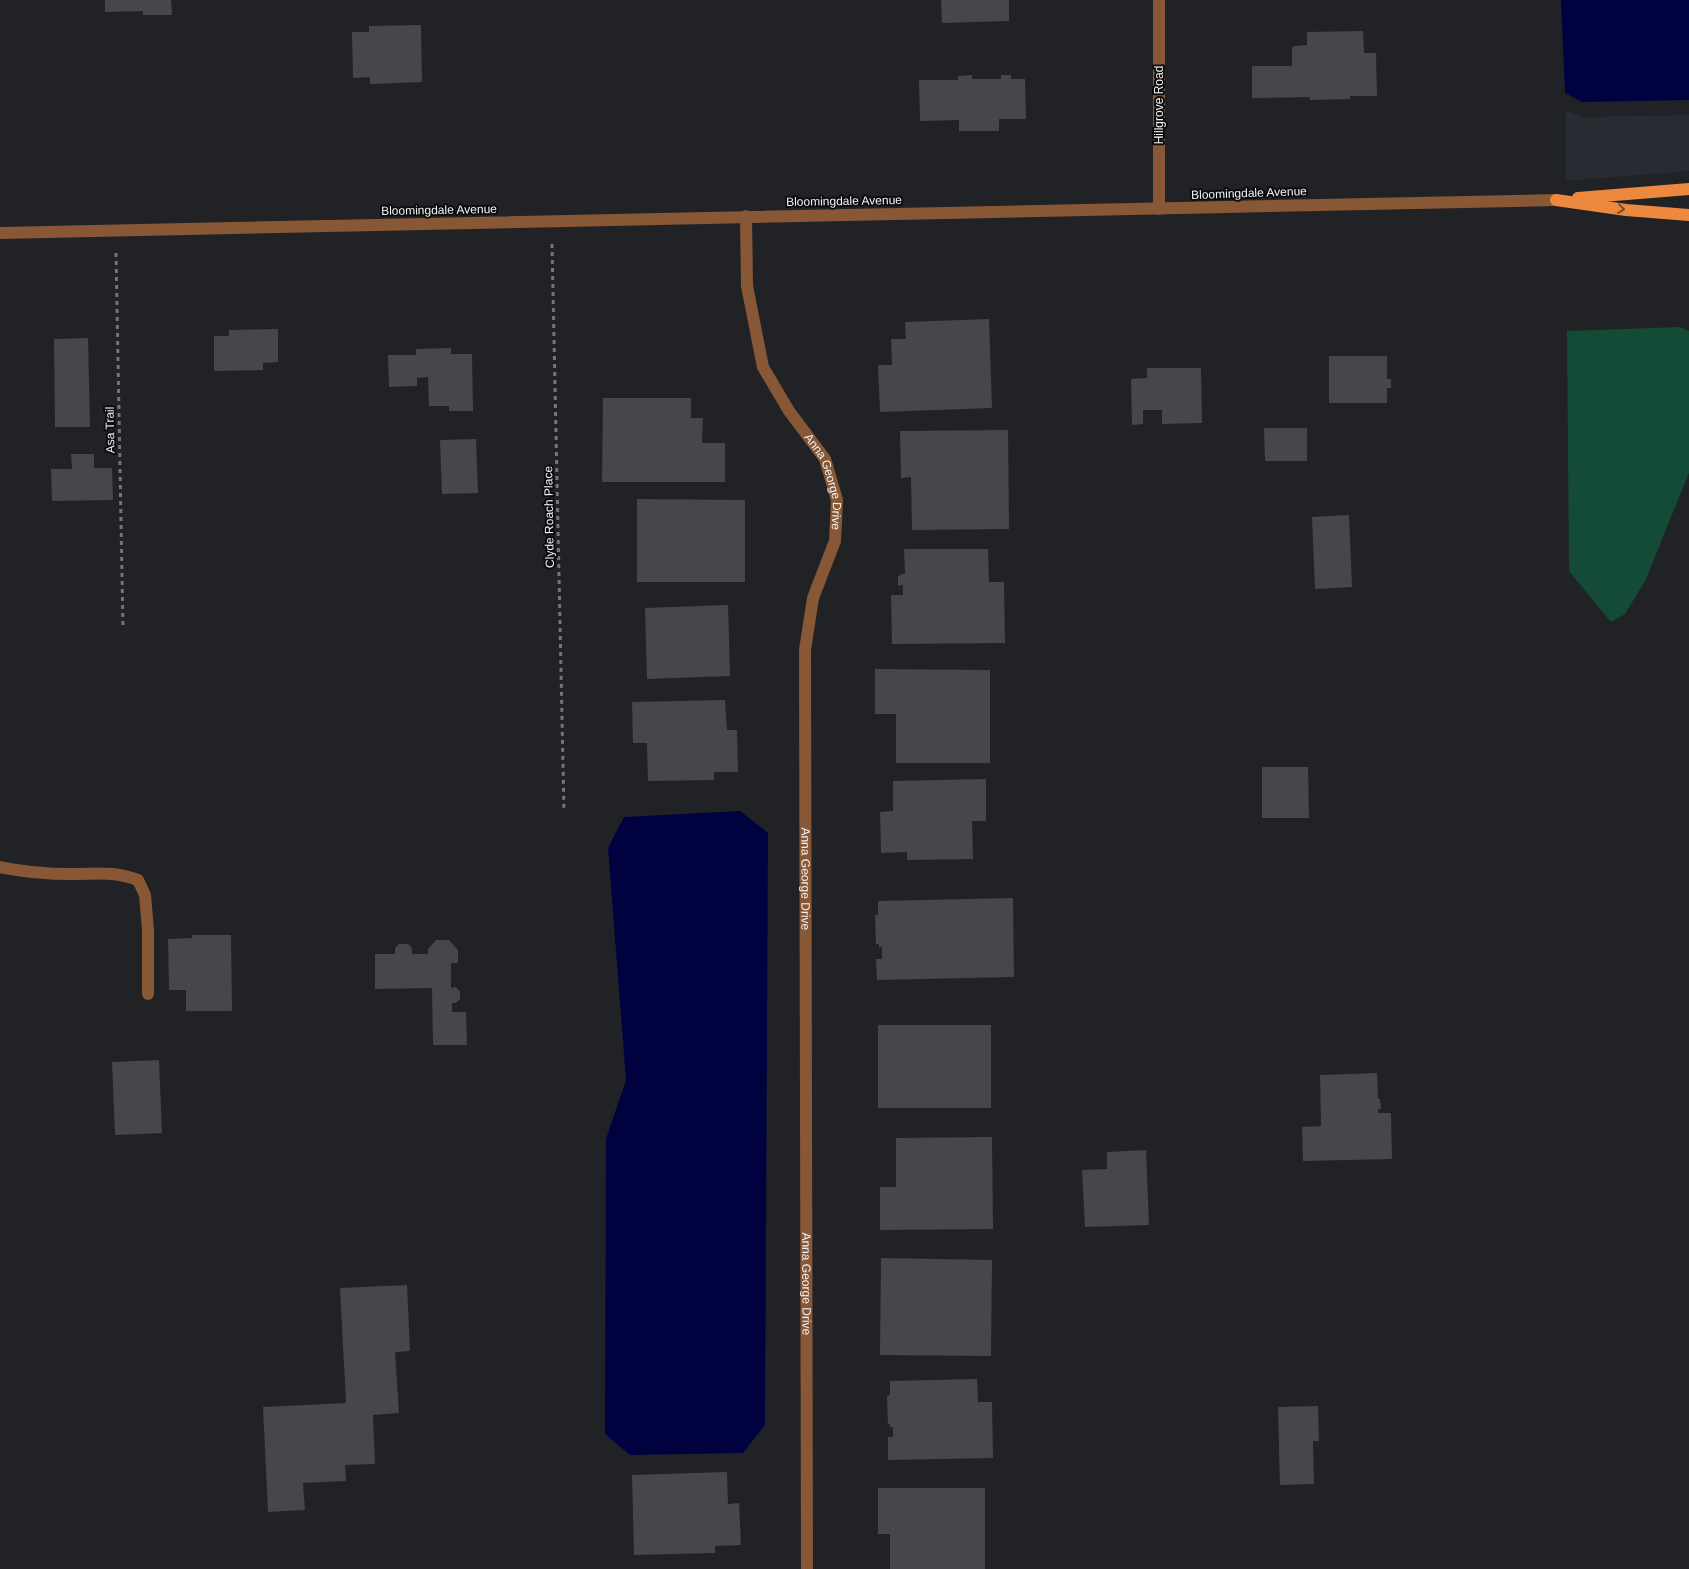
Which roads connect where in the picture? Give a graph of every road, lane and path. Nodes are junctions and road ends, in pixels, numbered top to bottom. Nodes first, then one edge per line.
1 (1159, 0) edge
2 (1689, 189) edge
3 (1556, 200) junction
4 (1159, 209) junction
5 (1689, 215) edge
6 (746, 216) junction
7 (552, 221) junction
8 (116, 232) junction
9 (0, 233) edge
10 (123, 628) dead end
11 (564, 812) dead end
12 (0, 867) edge
13 (148, 994) dead end
14 (807, 1569) edge

1 - 4 street, Hillgrove Road
2 - 3 main road, Bloomingdale Avenue
3 - 4 street, Bloomingdale Avenue
3 -> 5 main road
4 - 6 street, Bloomingdale Avenue
6 - 7 street, Bloomingdale Avenue
6 - 14 street, Anna George Drive
7 - 8 street, Bloomingdale Avenue
7 - 11 path, Clyde Roach Place
8 - 9 street, Bloomingdale Avenue
8 - 10 path, Asa Trail
12 - 13 street

